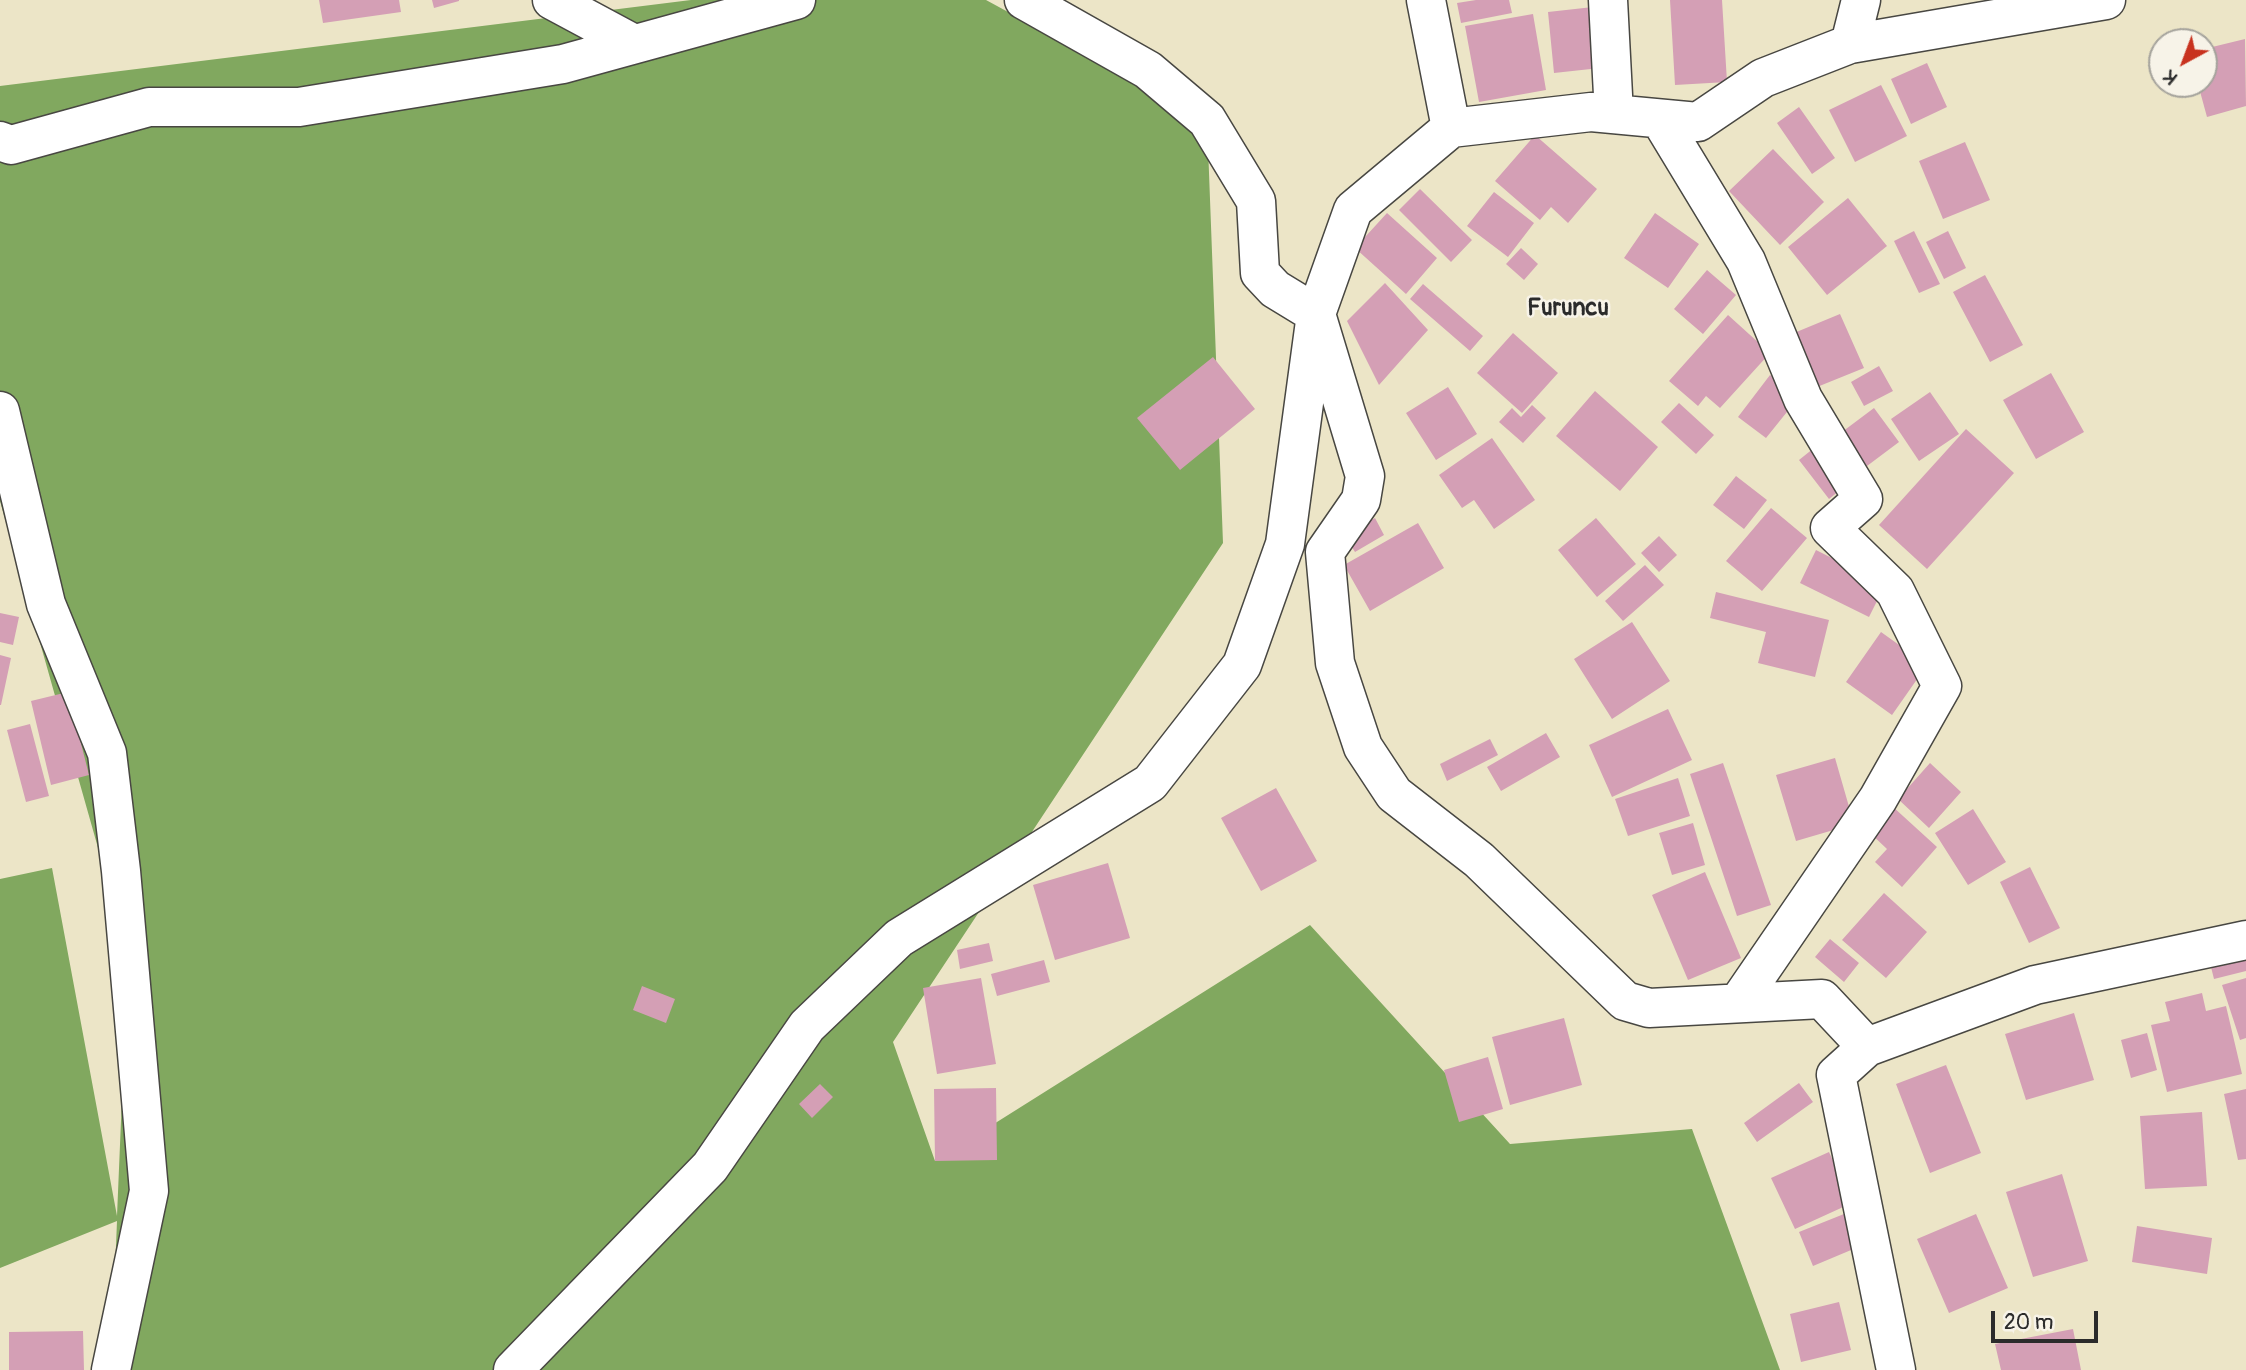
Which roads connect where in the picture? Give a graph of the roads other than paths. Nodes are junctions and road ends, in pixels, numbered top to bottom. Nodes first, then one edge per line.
1 (552, 0) edge
2 (796, 0) edge
3 (1024, 0) edge
4 (1426, 0) edge
5 (1608, 0) edge
6 (1861, 0) edge
7 (2106, 0) edge
8 (634, 44) junction
9 (1850, 44) junction
10 (1614, 114) junction
11 (1660, 118) junction
12 (1451, 128) junction
13 (0, 141) edge
14 (1316, 314) junction
15 (0, 411) edge
16 (2246, 940) edge
17 (1738, 1003) junction
18 (1867, 1047) junction
19 (111, 1370) edge
20 (513, 1370) edge
21 (1896, 1370) edge

1 - 8 street
2 - 8 street
3 - 14 street
4 - 12 street
5 - 10 street
6 - 9 street
7 - 9 street
8 - 13 street
9 - 11 street
10 - 11 street
10 - 12 street
11 - 17 street
12 - 14 street
14 - 17 street
14 - 20 street
15 - 19 street
16 - 18 street
17 - 18 street
18 - 21 street

